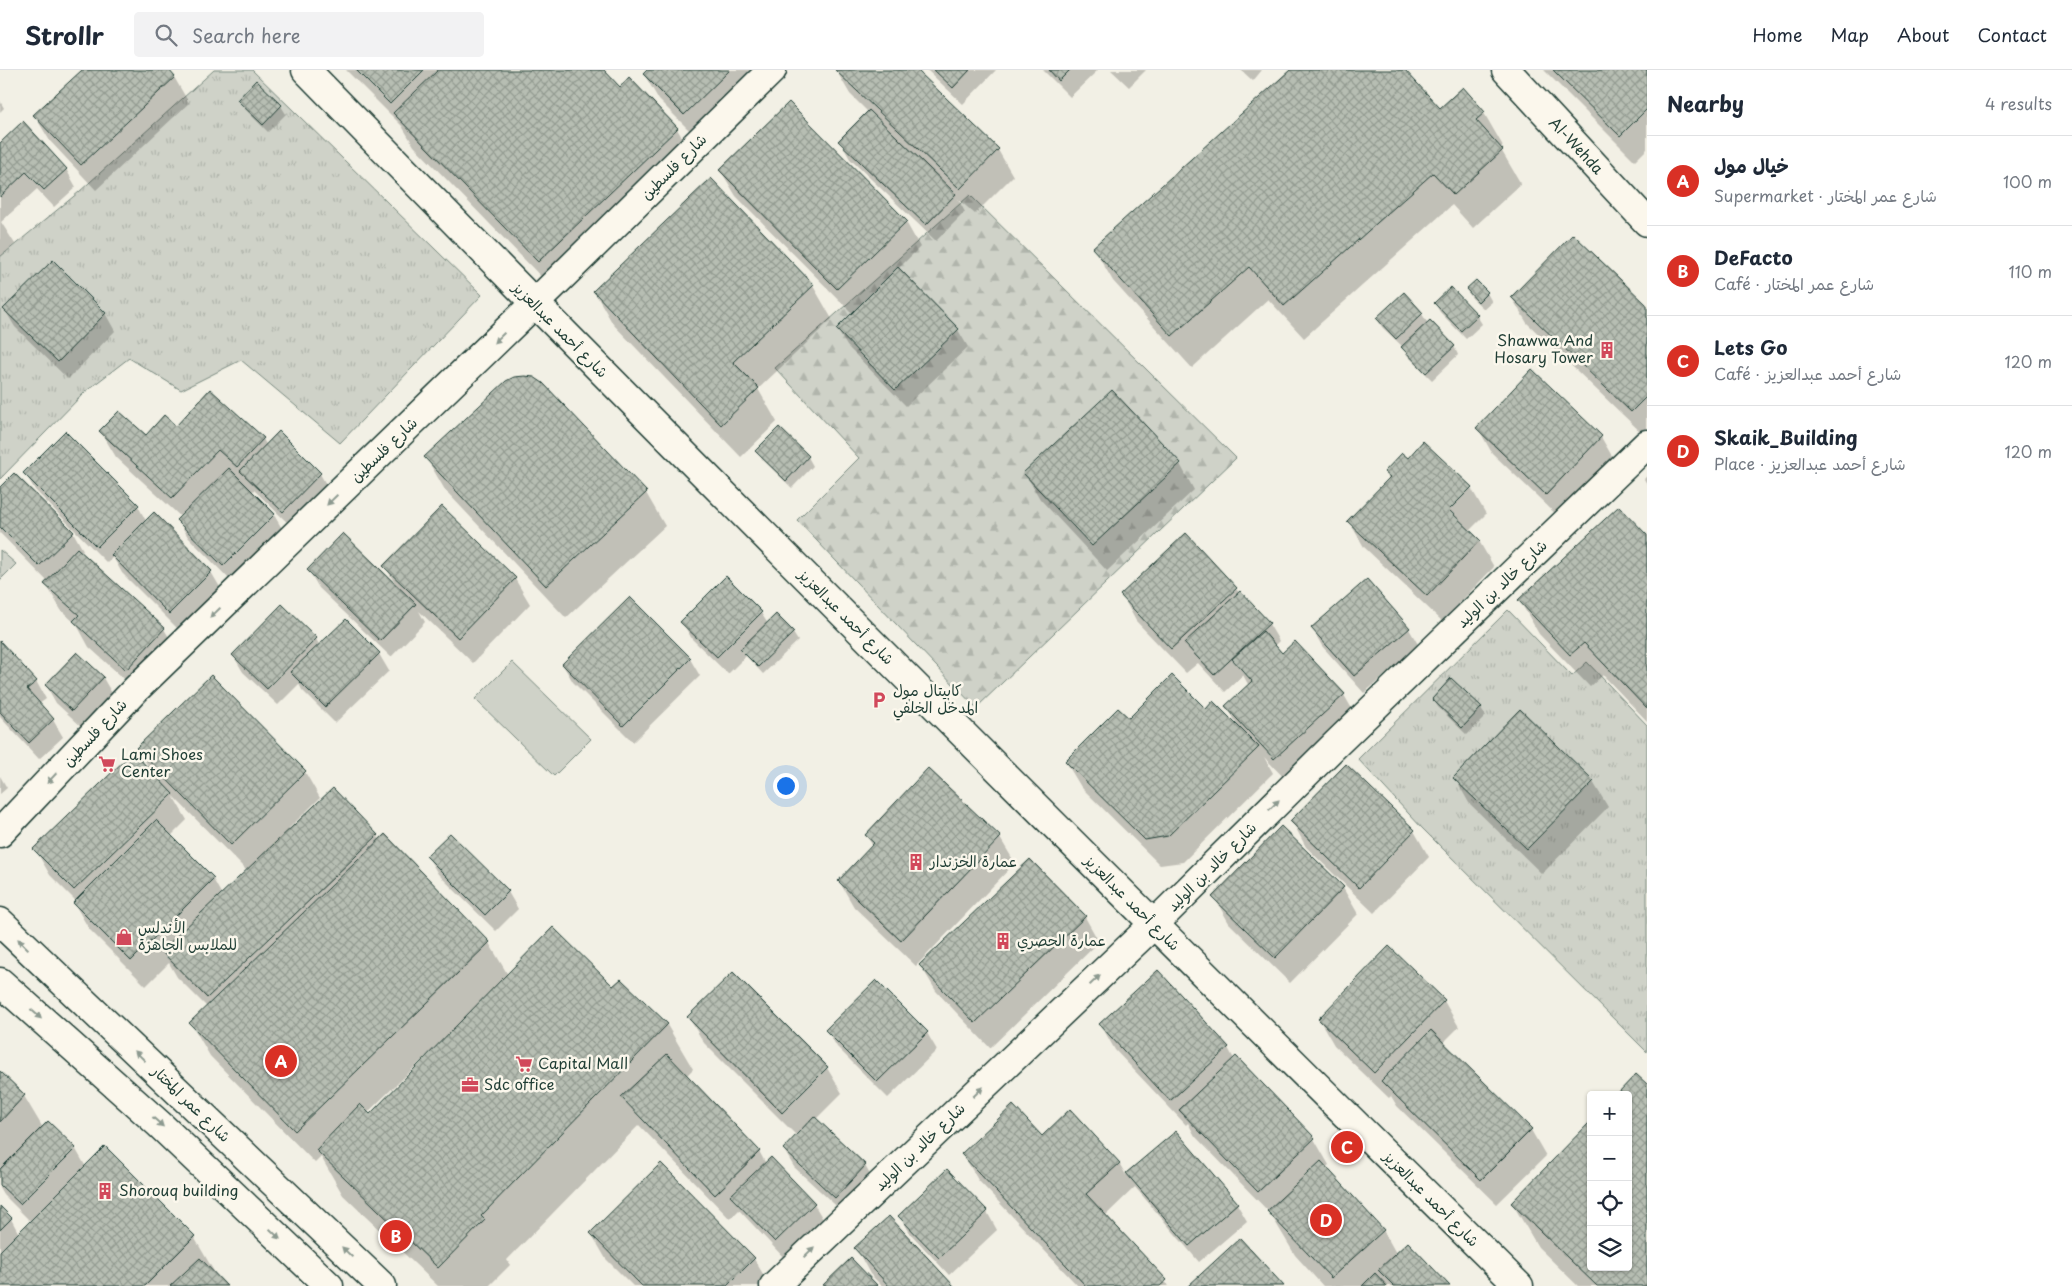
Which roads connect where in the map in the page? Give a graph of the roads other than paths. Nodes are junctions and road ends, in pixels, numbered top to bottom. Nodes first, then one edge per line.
1 (306, 70) edge
2 (772, 70) edge
3 (1506, 70) edge
4 (1647, 222) edge
5 (534, 304) junction
6 (1647, 444) edge
7 (0, 833) edge
8 (0, 922) edge
9 (1153, 925) junction
10 (0, 982) edge
11 (329, 1286) edge
12 (382, 1286) edge
13 (774, 1286) edge
14 (1519, 1286) edge

1 - 5 street, شارع أحمد عبدالعزيز
2 - 5 street, شارع فلسطين
3 - 4 street, Al-Wehda
5 -> 7 street, شارع فلسطين
5 - 9 street, شارع أحمد عبدالعزيز
9 -> 6 street, شارع خالد بن الوليد
12 -> 8 street, شارع عمر المختار
13 -> 9 street, شارع خالد بن الوليد
9 - 14 street, شارع أحمد عبدالعزيز
10 -> 11 street

